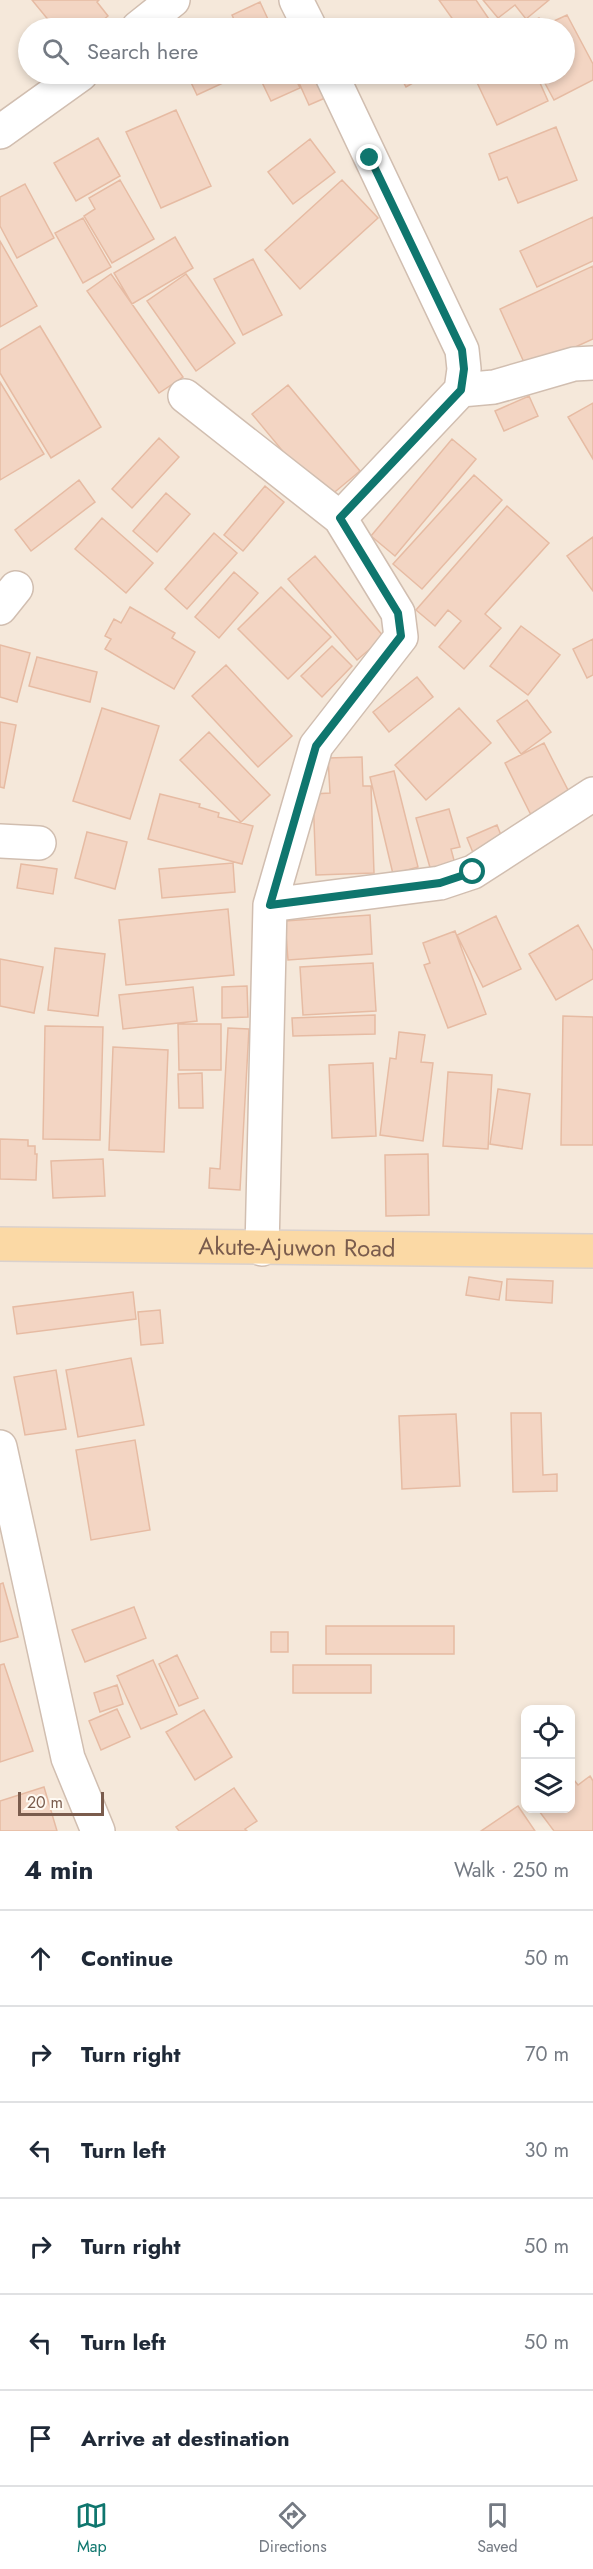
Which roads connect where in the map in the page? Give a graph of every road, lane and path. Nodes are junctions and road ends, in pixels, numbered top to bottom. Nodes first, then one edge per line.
1 (173, 0) edge
2 (296, 0) edge
3 (150, 18) edge
4 (305, 18) edge
5 (67, 84) edge
6 (336, 84) edge
7 (0, 132) edge
8 (593, 363) edge
9 (461, 390) junction
10 (185, 396) dead end
11 (340, 518) junction
12 (593, 794) edge
13 (0, 841) edge
14 (39, 843) dead end
15 (270, 905) junction
16 (0, 1244) edge
17 (262, 1249) junction
18 (593, 1251) edge
19 (0, 1447) edge
20 (98, 1831) edge

1 - 3 street
2 - 4 street
5 - 7 street
6 - 9 street
8 - 9 street
9 - 11 street
10 - 11 street
11 - 15 street
12 - 15 street
13 - 14 street
15 - 17 street
16 - 17 main road, Akute-Ajuwon Road
17 - 18 main road, Akute-Ajuwon Road
19 - 20 street

